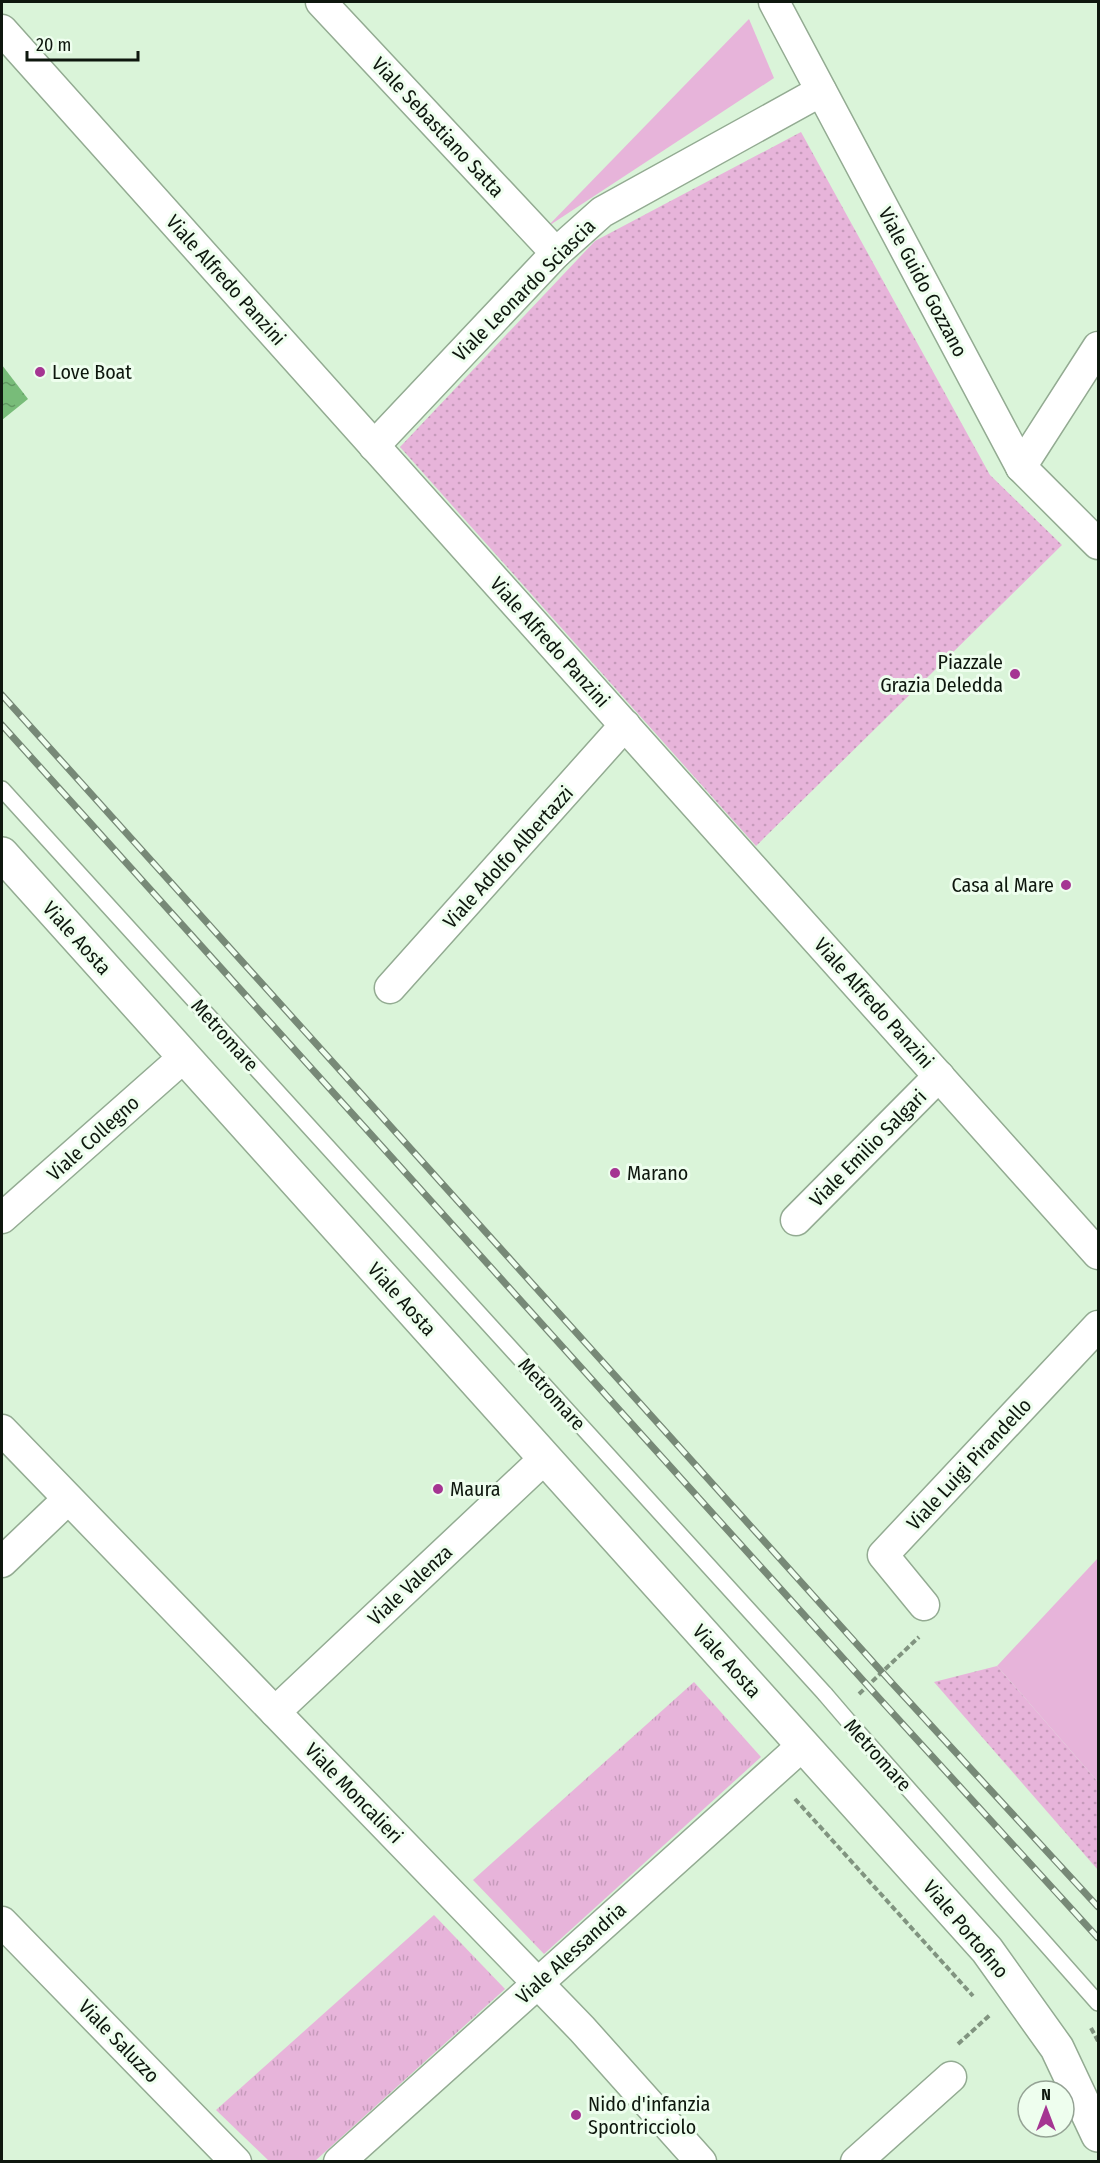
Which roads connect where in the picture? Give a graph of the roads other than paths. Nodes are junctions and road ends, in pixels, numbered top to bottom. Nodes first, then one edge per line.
1 (321, 2) edge
2 (774, 2) edge
3 (2, 30) edge
4 (821, 91) junction
5 (556, 253) junction
6 (1098, 347) edge
7 (374, 446) junction
8 (1021, 467) junction
9 (1098, 544) edge
10 (625, 725) junction
11 (2, 789) edge
12 (2, 854) edge
13 (390, 988) dead end
14 (184, 1057) junction
15 (939, 1076) junction
16 (2, 1218) edge
17 (796, 1220) dead end
18 (1098, 1254) edge
19 (1098, 1326) edge
20 (2, 1430) edge
21 (545, 1458) junction
22 (68, 1499) junction
23 (2, 1562) edge
24 (924, 1605) road end
25 (275, 1712) junction
26 (803, 1744) junction
27 (8, 1941) edge
28 (538, 1983) junction
29 (1098, 2003) edge
30 (951, 2077) road end
31 (1098, 2135) edge
32 (236, 2162) edge
33 (339, 2162) edge
34 (701, 2162) edge
35 (856, 2162) edge

1 - 5 street, Viale Sebastiano Satta
2 - 4 street, Viale Guido Gozzano
3 - 7 street, Viale Alfredo Panzini
4 - 5 street, Viale Leonardo Sciascia
4 - 8 street, Viale Guido Gozzano
5 - 7 street, Viale Leonardo Sciascia
6 - 8 street
7 - 10 street, Viale Alfredo Panzini
8 - 9 street, Viale Guido Gozzano
10 - 13 street, Viale Adolfo Albertazzi
10 - 15 street, Viale Alfredo Panzini
11 - 29 lane, Metromare, bridge
12 - 14 street, Viale Aosta
14 - 16 street, Viale Collegno
14 - 21 street, Viale Aosta
15 - 17 street, Viale Emilio Salgari
15 - 18 street, Viale Alfredo Panzini
19 - 24 street, Viale Luigi Pirandello
20 - 22 street, Viale Moncalieri
21 - 25 street, Viale Valenza
21 - 26 street, Viale Aosta
22 - 23 street
22 - 25 street, Viale Moncalieri
25 - 28 street, Viale Moncalieri
26 - 28 street, Viale Alessandria
26 - 31 street, Viale Portofino
27 - 32 street, Viale Saluzzo
28 - 33 street, Viale Alessandria
28 - 34 street, Viale Moncalieri
30 - 35 street

